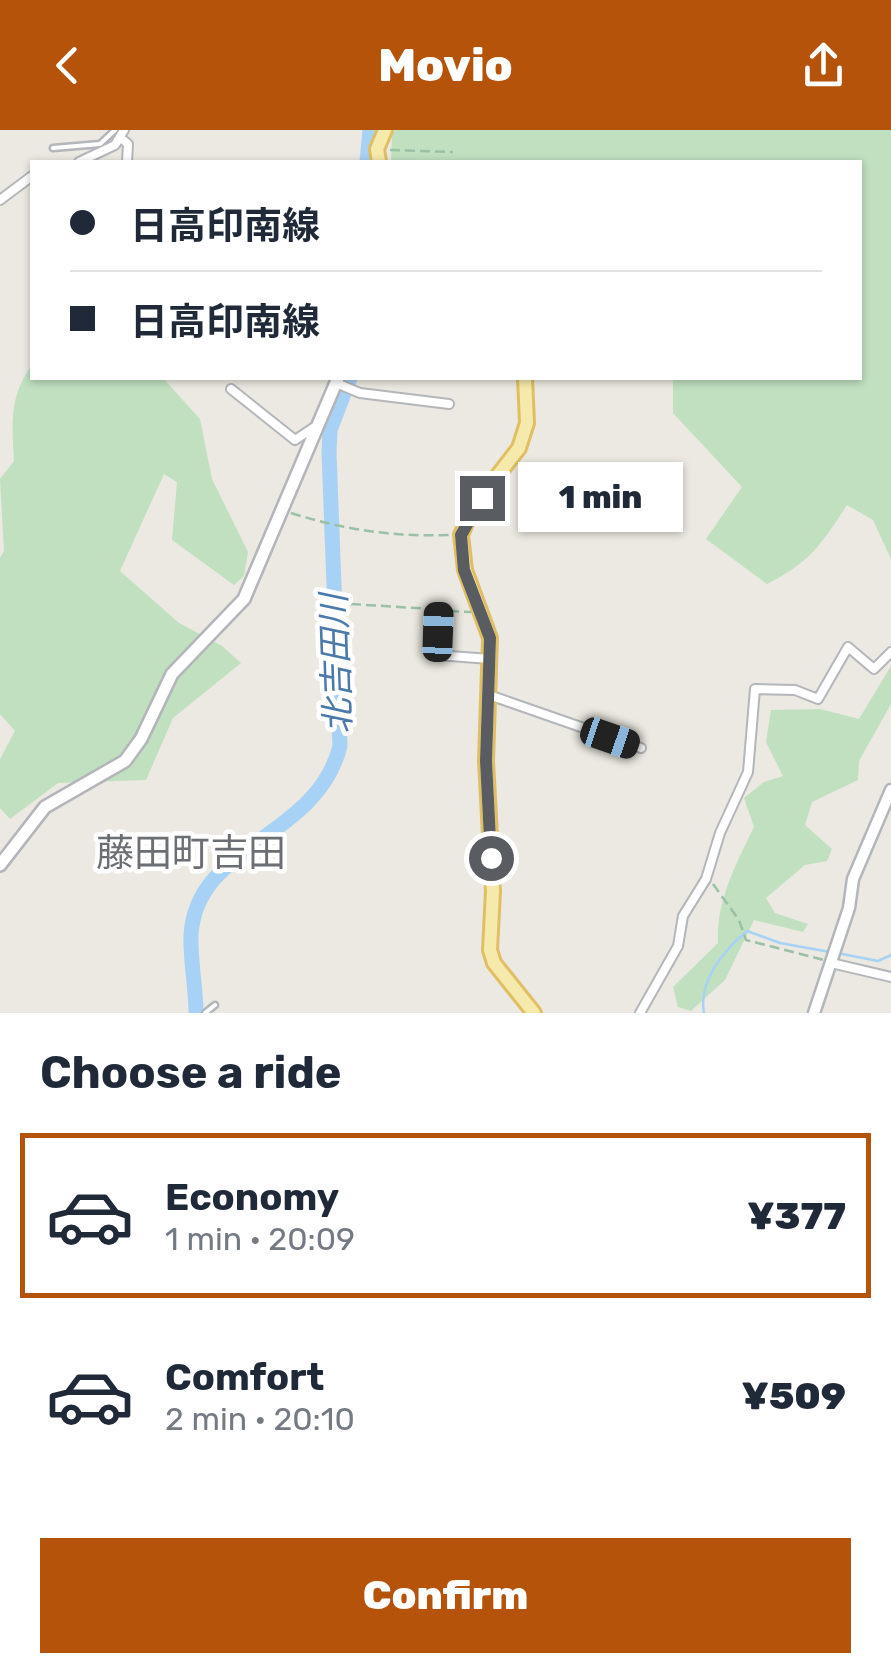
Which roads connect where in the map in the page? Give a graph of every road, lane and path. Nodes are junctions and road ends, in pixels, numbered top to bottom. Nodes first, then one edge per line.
1 (115, 130) edge
2 (384, 130) edge
3 (123, 135) edge
4 (53, 148) dead end
5 (453, 152) dead end
6 (378, 156) edge
7 (82, 160) edge
8 (127, 160) edge
9 (30, 178) edge
10 (0, 200) edge
11 (337, 380) edge
12 (358, 380) edge
13 (524, 380) edge
14 (231, 389) dead end
15 (354, 390) junction
16 (450, 404) dead end
17 (320, 424) junction
18 (280, 510) junction
19 (461, 535) junction
20 (351, 604) dead end
21 (438, 610) junction
22 (482, 613) junction
23 (891, 652) edge
24 (490, 659) junction
25 (488, 695) junction
26 (641, 748) dead end
27 (891, 790) edge
28 (0, 865) edge
29 (706, 879) junction
30 (831, 962) junction
31 (891, 977) edge
32 (215, 1005) dead end
33 (205, 1013) edge
34 (534, 1013) edge
35 (640, 1013) edge
36 (814, 1013) edge

1 - 4 lane
2 - 6 main road
3 - 7 street
3 - 8 street
5 - 6 path
9 - 10 street
11 - 15 street
11 - 17 main road
12 - 15 street
13 - 19 main road
14 - 17 street
15 - 16 street
17 - 18 main road
18 - 19 path
18 - 28 main road
19 - 22 main road
20 - 21 path
21 - 22 path
21 - 24 street
22 - 24 main road
23 - 29 street
24 - 25 main road
25 - 26 street
25 - 34 main road
27 - 30 street
29 - 30 path
29 - 35 street
30 - 31 street
30 - 36 street
32 - 33 lane

